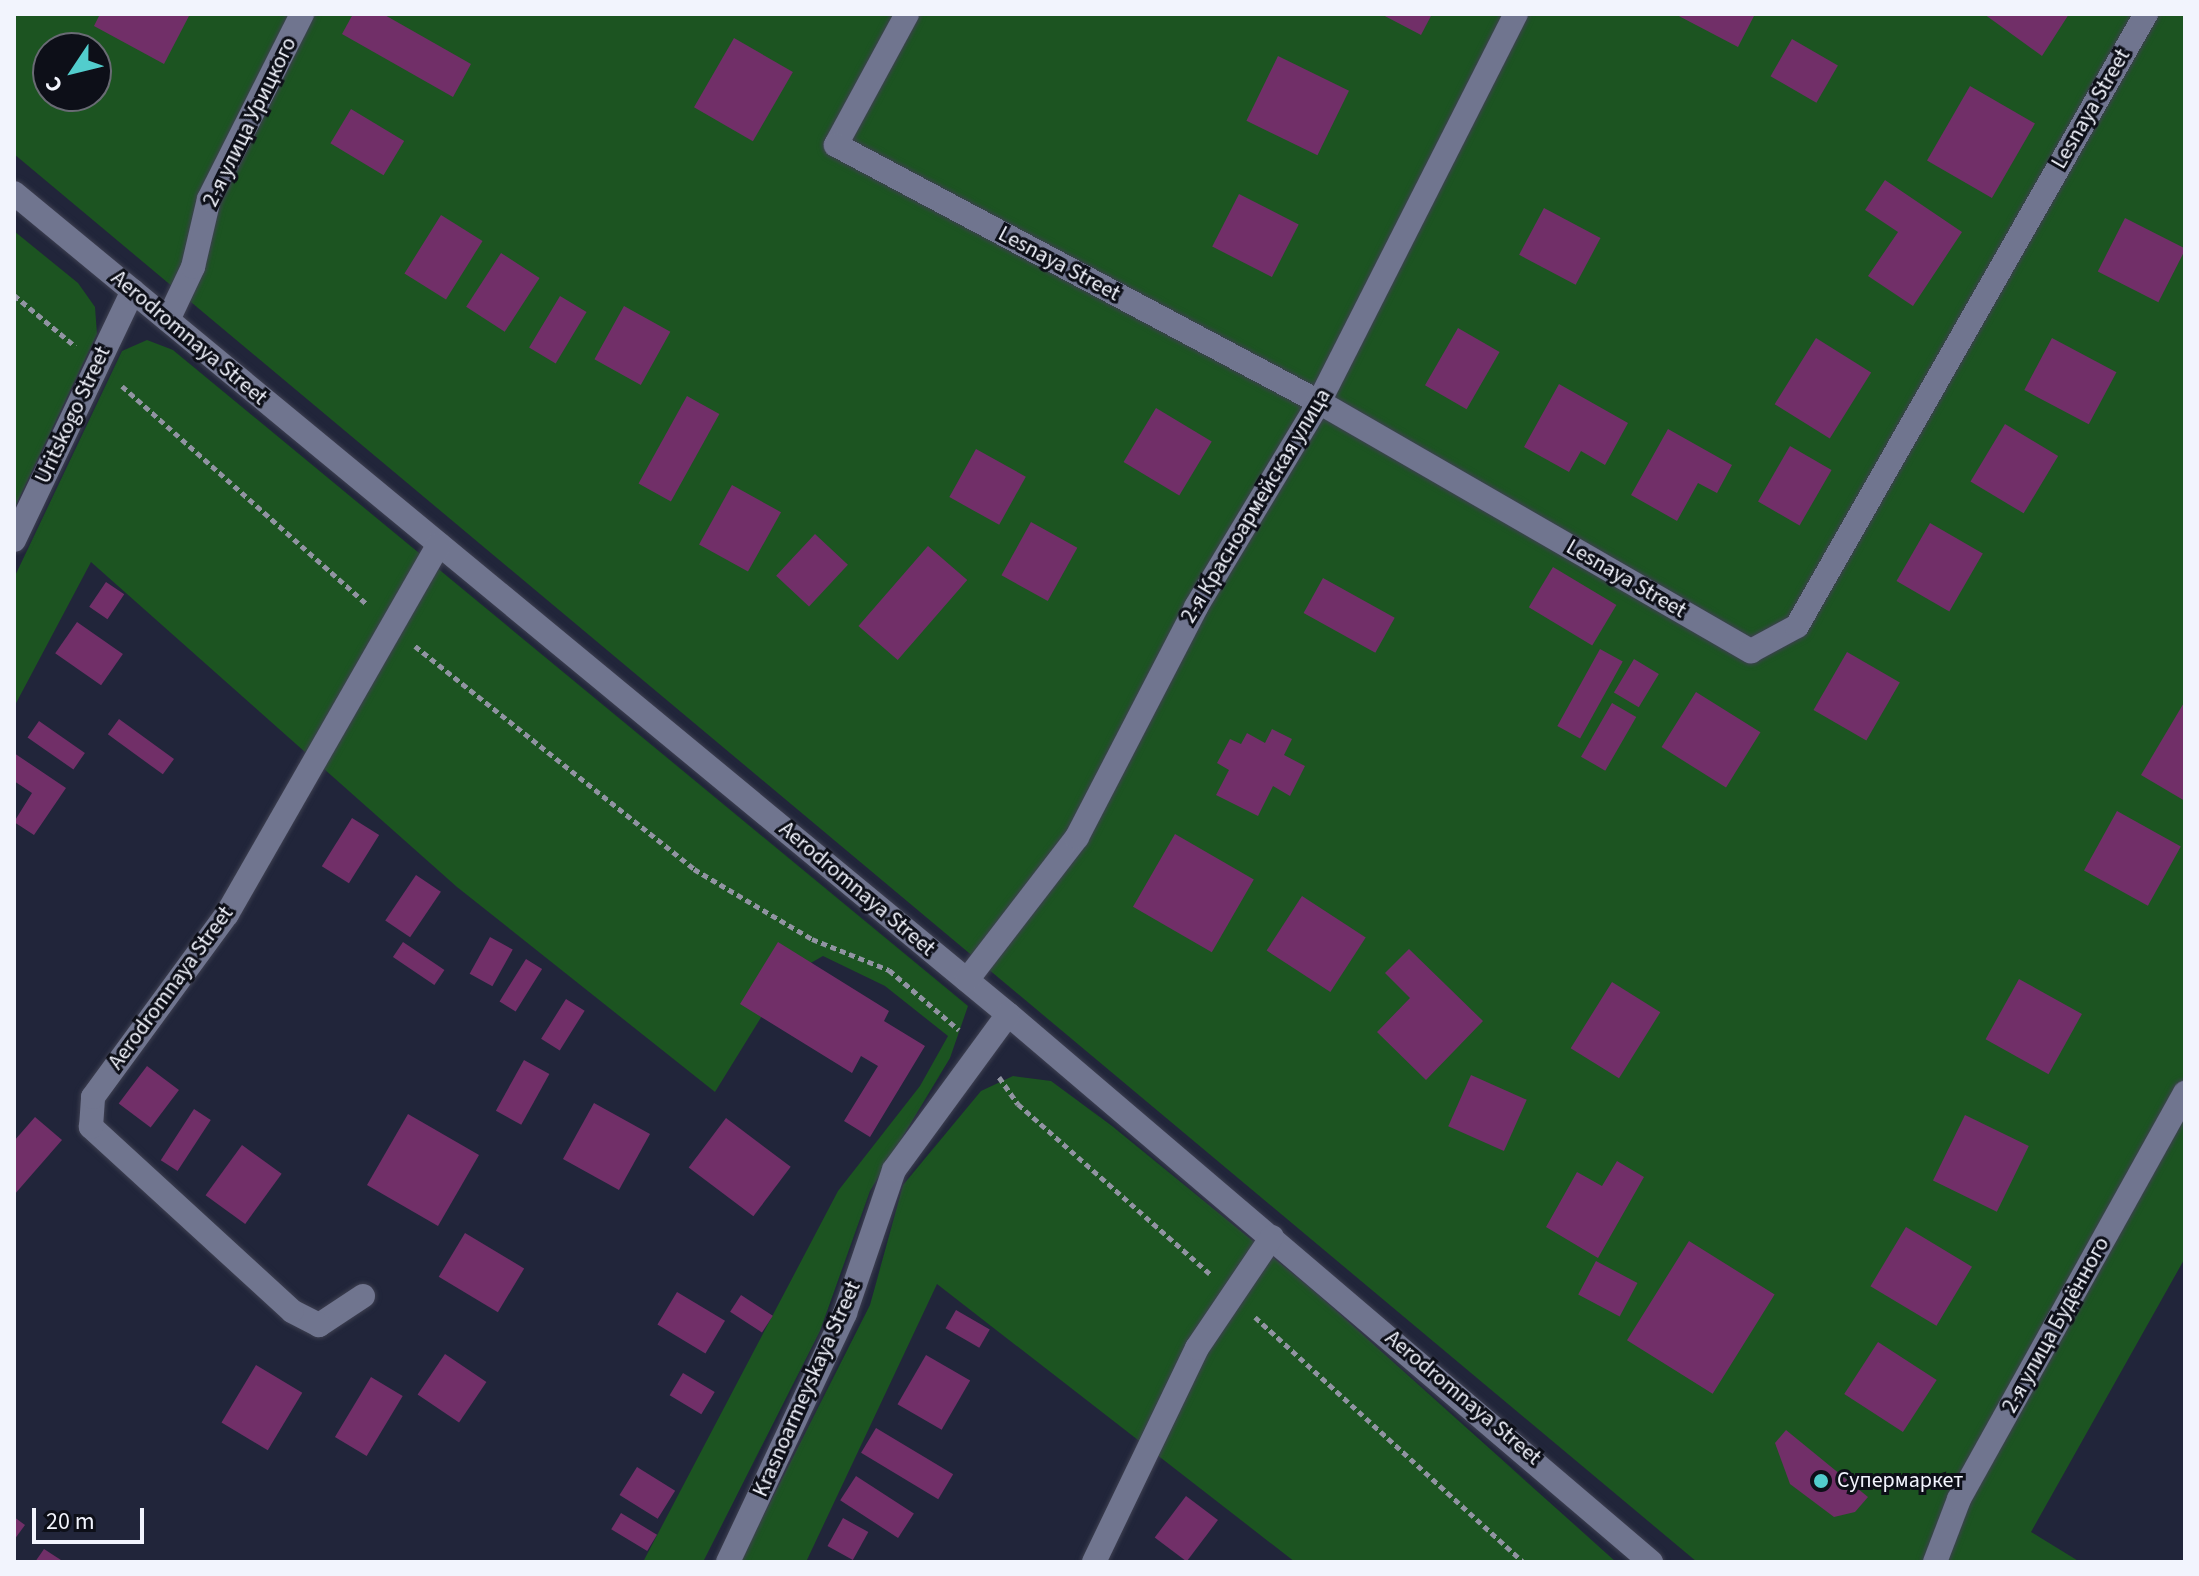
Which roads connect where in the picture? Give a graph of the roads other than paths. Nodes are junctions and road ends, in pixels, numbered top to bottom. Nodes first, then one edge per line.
1 (302, 14) edge
2 (907, 14) edge
3 (1516, 14) edge
4 (2146, 14) edge
5 (14, 193) edge
6 (133, 291) junction
7 (168, 320) junction
8 (1319, 402) junction
9 (14, 540) edge
10 (439, 544) junction
11 (967, 980) junction
12 (1008, 1014) junction
13 (2185, 1093) edge
14 (1272, 1237) junction
15 (363, 1296) dead end
16 (728, 1562) edge
17 (1094, 1562) edge
18 (1651, 1562) edge
19 (1935, 1562) edge

1 - 7 street, 2-я улица Урицкого
2 - 8 street, Lesnaya Street
3 - 8 street, 2-я Красноармейская улица
4 - 8 street, Lesnaya Street
5 - 6 street, Aerodromnaya Street
6 - 7 street, Aerodromnaya Street
6 - 9 street, Uritskogo Street
7 - 10 street, Aerodromnaya Street
8 - 11 street, 2-я Красноармейская улица
10 - 11 street, Aerodromnaya Street
10 - 15 street, Aerodromnaya Street
11 - 12 street, Aerodromnaya Street
12 - 14 street, Aerodromnaya Street
12 - 16 street, Krasnoarmeyskaya Street
13 - 19 street, 2-я улица Будённого
14 - 17 street
14 - 18 street, Aerodromnaya Street

